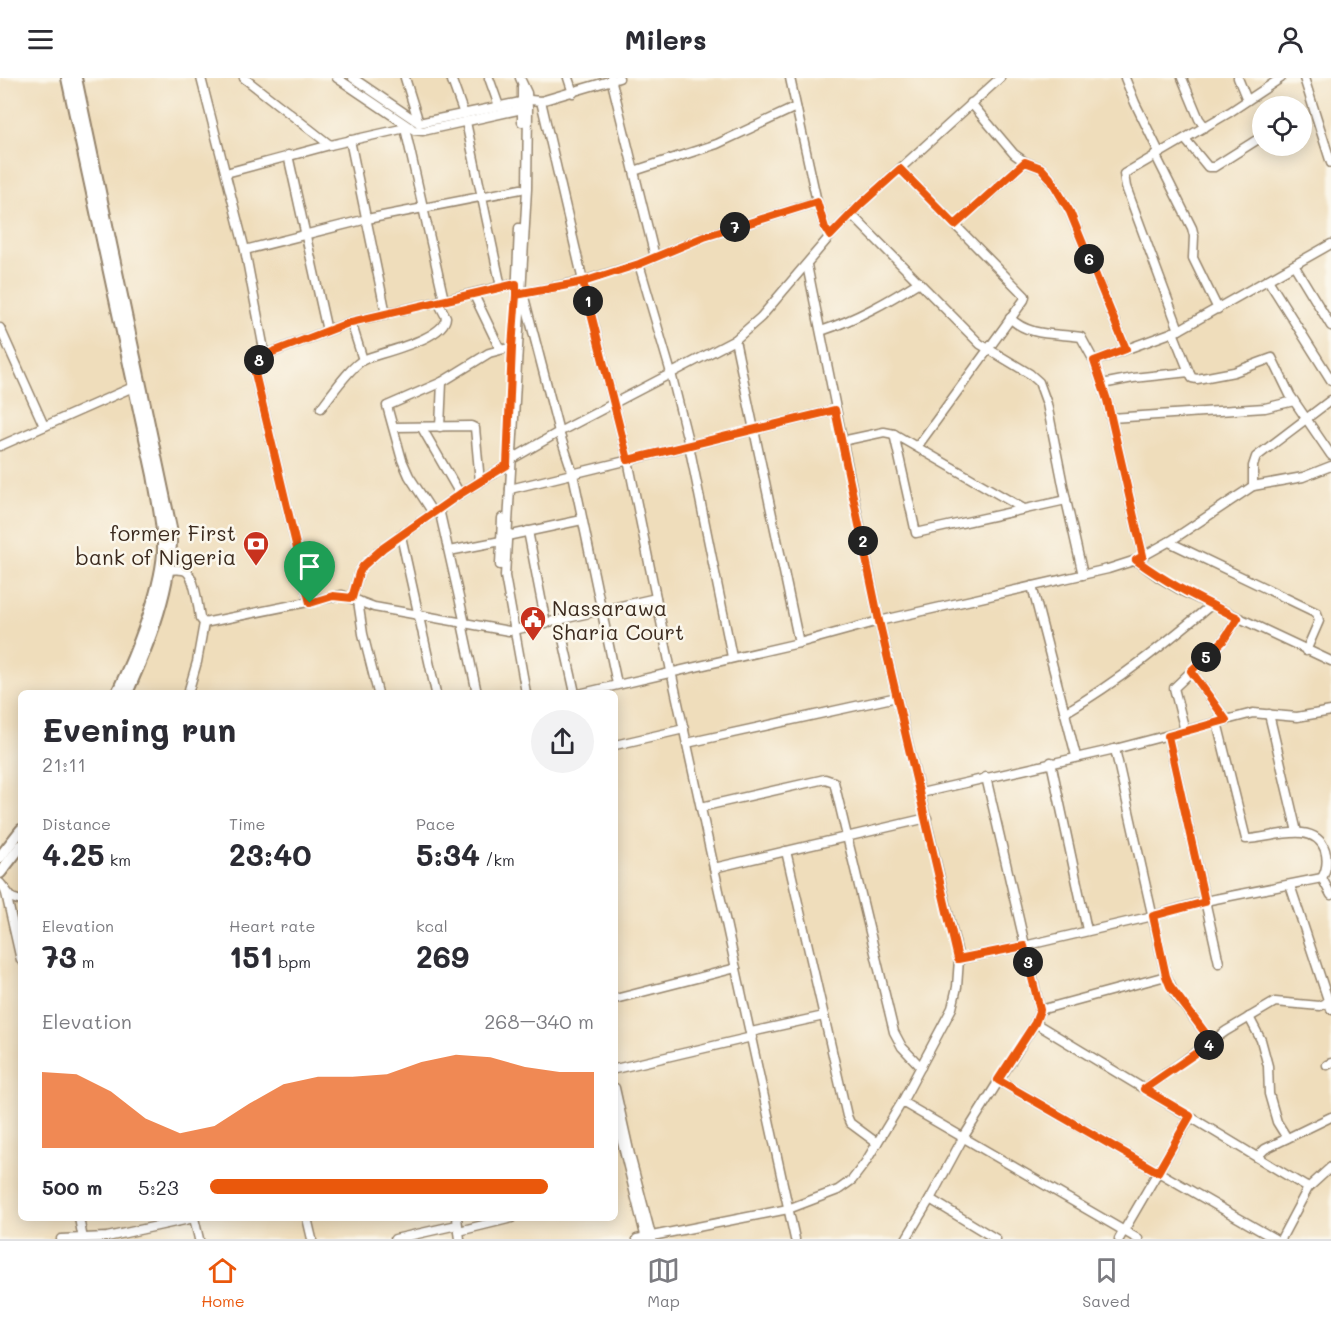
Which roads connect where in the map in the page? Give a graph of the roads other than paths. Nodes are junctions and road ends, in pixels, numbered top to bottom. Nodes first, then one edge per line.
1 (67, 78) edge
2 (76, 78) edge
3 (201, 78) edge
4 (244, 78) edge
5 (338, 78) edge
6 (353, 78) edge
7 (405, 78) edge
8 (451, 78) edge
9 (489, 78) edge
10 (568, 78) edge
11 (790, 78) edge
12 (1000, 78) edge
13 (1125, 78) edge
14 (1182, 78) edge
15 (1238, 78) edge
16 (1281, 78) edge
17 (1304, 78) edge
18 (614, 79) edge
19 (521, 82) edge
20 (573, 93) junction
21 (1308, 96) edge
22 (1247, 100) junction
23 (540, 102) junction
24 (525, 104) junction
25 (970, 104) junction
26 (498, 106) junction
27 (796, 106) junction
28 (1312, 109) edge
29 (465, 118) junction
30 (419, 123) junction
31 (408, 127) junction
32 (1205, 127) junction
33 (1185, 139) junction
34 (350, 140) junction
35 (1252, 143) edge
36 (330, 145) junction
37 (1157, 153) junction
38 (288, 155) junction
39 (1025, 162) junction
40 (1331, 163) edge
41 (900, 169) junction
42 (634, 171) junction
43 (226, 172) junction
44 (521, 189) junction
45 (483, 197) junction
46 (817, 202) junction
47 (424, 209) junction
48 (851, 214) junction
49 (367, 219) junction
50 (955, 225) junction
51 (306, 234) junction
52 (830, 236) junction
53 (1331, 244) edge
54 (245, 250) junction
55 (655, 257) junction
56 (639, 264) junction
57 (807, 265) junction
58 (1294, 265) junction
59 (1268, 280) junction
60 (583, 282) junction
61 (920, 282) junction
62 (516, 284) junction
63 (501, 287) junction
64 (520, 294) junction
65 (474, 295) junction
66 (441, 301) junction
67 (1218, 309) junction
68 (386, 314) junction
69 (1010, 318) junction
70 (351, 322) junction
71 (1331, 326) edge
72 (0, 327) edge
73 (327, 331) junction
74 (1176, 331) junction
75 (821, 332) junction
76 (735, 340) junction
77 (512, 347) junction
78 (988, 348) junction
79 (500, 349) junction
80 (1126, 349) junction
81 (265, 355) junction
82 (363, 360) junction
83 (1094, 361) junction
84 (1189, 372) junction
85 (671, 374) junction
86 (1331, 380) edge
87 (442, 382) junction
88 (1102, 384) junction
89 (133, 387) junction
90 (1331, 400) edge
91 (1294, 401) junction
92 (614, 403) junction
93 (321, 408) dead end
94 (835, 410) junction
95 (1111, 418) junction
96 (1306, 418) junction
97 (44, 426) junction
98 (440, 427) junction
99 (394, 428) junction
100 (422, 428) junction
101 (754, 429) junction
102 (559, 432) junction
103 (894, 434) junction
104 (842, 441) junction
105 (689, 445) junction
106 (0, 446) edge
107 (917, 447) junction
108 (1331, 455) edge
109 (628, 460) junction
110 (509, 462) junction
111 (1331, 466) edge
112 (573, 474) junction
113 (480, 482) junction
114 (1253, 486) junction
115 (510, 489) junction
116 (460, 494) junction
117 (1066, 500) junction
118 (1024, 509) junction
119 (436, 511) junction
120 (582, 520) junction
121 (528, 531) junction
122 (401, 536) junction
123 (504, 538) junction
124 (1169, 542) junction
125 (449, 551) junction
126 (1139, 558) junction
127 (165, 570) junction
128 (1083, 575) junction
129 (1032, 586) junction
130 (656, 598) junction
131 (355, 600) junction
132 (310, 603) junction
133 (1211, 604) junction
134 (602, 611) junction
135 (418, 616) junction
136 (1238, 618) junction
137 (559, 621) junction
138 (879, 621) junction
139 (204, 623) junction
140 (464, 623) junction
141 (546, 624) junction
142 (512, 631) junction
143 (799, 642) junction
144 (1306, 651) junction
145 (732, 657) junction
146 (1331, 661) edge
147 (671, 671) junction
148 (1191, 671) junction
149 (617, 684) junction
150 (118, 690) edge
151 (128, 690) edge
152 (189, 690) edge
153 (377, 690) edge
154 (435, 690) edge
155 (476, 690) edge
156 (522, 690) edge
157 (525, 690) edge
158 (574, 690) edge
159 (594, 690) edge
160 (897, 696) junction
161 (1331, 711) edge
162 (1066, 712) junction
163 (1269, 714) junction
164 (1226, 720) junction
165 (1217, 722) junction
166 (684, 729) junction
167 (1185, 731) junction
168 (1168, 736) junction
169 (687, 742) junction
170 (618, 744) edge
171 (1115, 749) junction
172 (1076, 756) junction
173 (1051, 762) junction
174 (987, 777) junction
175 (921, 793) junction
176 (701, 807) junction
177 (927, 818) junction
178 (1297, 832) junction
179 (18, 834) edge
180 (848, 836) junction
181 (18, 850) edge
182 (786, 851) junction
183 (1328, 853) edge
184 (0, 857) edge
185 (714, 868) junction
186 (0, 873) edge
187 (1322, 878) junction
188 (1290, 885) junction
189 (3, 886) edge
190 (1331, 895) edge
191 (18, 900) edge
192 (1205, 902) junction
193 (1153, 916) junction
194 (1087, 930) junction
195 (1024, 946) junction
196 (18, 948) edge
197 (958, 959) junction
198 (1219, 963) dead end
199 (736, 968) junction
200 (1166, 976) junction
201 (618, 998) edge
202 (1330, 1004) edge
203 (1040, 1010) junction
204 (824, 1016) junction
205 (1249, 1017) junction
206 (1035, 1023) junction
207 (751, 1035) junction
208 (1212, 1042) junction
209 (921, 1066) junction
210 (618, 1068) edge
211 (998, 1080) junction
212 (1144, 1089) junction
213 (902, 1102) junction
214 (618, 1103) edge
215 (1190, 1116) junction
216 (1331, 1118) edge
217 (618, 1126) edge
218 (963, 1137) junction
219 (1287, 1138) junction
220 (877, 1143) junction
221 (1257, 1157) junction
222 (1331, 1167) edge
223 (1158, 1172) junction
224 (1308, 1188) junction
225 (930, 1199) junction
226 (788, 1209) junction
227 (80, 1221) edge
228 (180, 1221) edge
229 (195, 1221) edge
230 (308, 1221) edge
231 (496, 1221) edge
232 (458, 1228) edge
233 (1123, 1230) junction
234 (646, 1238) edge
235 (62, 1239) edge
236 (83, 1239) edge
237 (199, 1239) edge
238 (312, 1239) edge
239 (395, 1239) edge
240 (795, 1239) edge
241 (906, 1239) edge
242 (996, 1239) edge
243 (1119, 1239) edge
244 (1138, 1239) edge
245 (1275, 1239) edge
246 (1281, 1239) edge

1 - 89 main road
2 - 127 main road
3 - 43 street
4 - 36 street
5 - 31 street
6 - 30 street
7 - 30 street
8 - 29 street
9 - 26 street
10 - 20 street
11 - 27 street
12 - 25 street
13 - 37 street
14 - 32 street
15 - 22 street
16 - 22 street
17 - 21 street
18 - 20 street
18 - 42 street
19 - 24 street
20 - 23 street
22 - 32 street
23 - 24 street
23 - 60 street
24 - 26 street
24 - 29 street
24 - 44 street
24 - 64 street
25 - 39 street
25 - 41 street
26 - 29 street
27 - 42 street
27 - 46 street
28 - 40 street
29 - 30 street
29 - 31 street
29 - 45 street
31 - 34 street
31 - 47 street
32 - 33 street
33 - 35 street
33 - 37 street
34 - 36 street
34 - 49 street
36 - 38 street
37 - 67 street
37 - 74 street
38 - 43 street
38 - 51 street
39 - 50 street
39 - 80 street
41 - 48 street
41 - 50 street
42 - 55 street
43 - 54 street
44 - 45 street
44 - 62 street
45 - 47 street
45 - 63 street
46 - 52 street
46 - 55 street
47 - 49 street
47 - 66 street
48 - 52 street
48 - 61 street
49 - 51 street
49 - 68 street
50 - 69 street
51 - 54 street
51 - 73 street
52 - 57 street
53 - 58 street
54 - 81 street
55 - 56 street
56 - 60 street
56 - 85 street
57 - 75 street
57 - 76 street
58 - 59 street
58 - 71 street
59 - 67 street
59 - 86 street
60 - 64 street
60 - 92 street
61 - 75 street
61 - 78 street
62 - 63 street
62 - 64 street
63 - 65 street
64 - 77 street
64 - 102 street
64 - 110 street
65 - 66 street
65 - 79 street
66 - 68 street
66 - 82 street
67 - 74 street
68 - 70 street
69 - 78 street
69 - 83 street
70 - 73 street
70 - 82 street
72 - 97 street
73 - 81 street
74 - 80 street
74 - 84 street
75 - 94 street
76 - 85 street
76 - 101 street
77 - 79 street
77 - 110 street
78 - 107 street
78 - 117 street
79 - 87 street
80 - 83 street
81 - 132 street
82 - 93 street
83 - 88 street
84 - 88 street
84 - 91 street
85 - 92 street
85 - 105 street
87 - 98 street
87 - 99 street
88 - 95 street
89 - 97 street
89 - 127 main road
90 - 96 street
91 - 95 street
91 - 96 street
92 - 102 street
92 - 109 street
94 - 101 street
94 - 104 street
95 - 126 street
96 - 108 street
96 - 114 street
97 - 106 street
98 - 100 street
98 - 113 street
99 - 100 street
99 - 119 street
100 - 116 street
101 - 105 street
101 - 143 street
102 - 110 street
102 - 112 street
103 - 104 street
103 - 107 street
103 - 118 street
104 - 138 street
105 - 109 street
105 - 145 street
107 - 118 street
109 - 112 street
109 - 130 street
110 - 113 street
110 - 115 street
110 - 123 street
111 - 114 street
112 - 115 street
112 - 120 street
113 - 116 street
114 - 124 street
115 - 123 street
116 - 119 street
117 - 118 street
117 - 128 street
119 - 122 street
119 - 125 street
120 - 121 street
120 - 134 street
121 - 123 street
121 - 141 street
122 - 131 street
122 - 135 street
123 - 125 street
123 - 142 street
124 - 126 street
124 - 144 street
125 - 140 street
126 - 128 street
126 - 133 street
127 - 139 street
127 - 150 main road
127 - 151 main road
128 - 129 street
129 - 138 street
129 - 162 street
130 - 134 street
130 - 147 street
131 - 132 street
131 - 135 street
131 - 153 street
132 - 139 street
133 - 136 street
133 - 162 street
134 - 137 street
134 - 149 street
135 - 140 street
135 - 154 street
136 - 144 street
136 - 148 street
137 - 141 street
137 - 158 street
138 - 143 street
138 - 160 street
139 - 152 street
140 - 142 street
140 - 155 street
141 - 142 street
142 - 156 street
142 - 157 street
143 - 145 street
144 - 146 street
145 - 147 street
147 - 149 street
147 - 166 street
148 - 164 street
148 - 167 street
149 - 159 street
160 - 169 street
160 - 175 street
161 - 163 street
162 - 172 street
163 - 164 street
163 - 178 street
164 - 165 street
165 - 167 street
165 - 178 street
166 - 169 street
166 - 170 street
167 - 168 street
168 - 171 street
168 - 192 street
169 - 176 street
171 - 172 street
171 - 193 street
172 - 173 street
173 - 174 street
173 - 194 street
174 - 175 street
174 - 195 street
175 - 177 street
176 - 180 street
176 - 185 street
177 - 180 street
177 - 197 street
178 - 183 street
179 - 184 main road
180 - 182 street
180 - 209 street
181 - 186 main road
182 - 185 street
182 - 204 street
183 - 187 street
185 - 199 street
187 - 188 street
187 - 190 street
188 - 192 street
188 - 202 street
189 - 191 street
189 - 196 street
192 - 193 street
192 - 198 street
193 - 194 street
193 - 200 street
194 - 195 street
195 - 197 street
195 - 203 street
197 - 209 street
199 - 201 street
199 - 207 street
200 - 203 street
200 - 208 street
202 - 205 street
203 - 206 street
204 - 207 street
204 - 220 street
205 - 208 street
205 - 219 street
206 - 211 street
206 - 212 street
207 - 210 street
207 - 226 street
208 - 212 street
209 - 213 street
211 - 218 street
211 - 223 street
212 - 215 street
213 - 218 street
213 - 220 street
214 - 234 street
215 - 221 street
215 - 223 street
216 - 219 street
217 - 234 street
218 - 225 street
218 - 233 street
219 - 221 street
220 - 226 street
221 - 224 street
222 - 224 street
223 - 233 street
223 - 245 street
224 - 246 street
225 - 241 street
225 - 242 street
226 - 234 street
226 - 240 street
227 - 236 street
228 - 236 street
229 - 237 street
230 - 238 street
231 - 232 street
232 - 239 street
233 - 243 street
233 - 244 street
235 - 236 street

